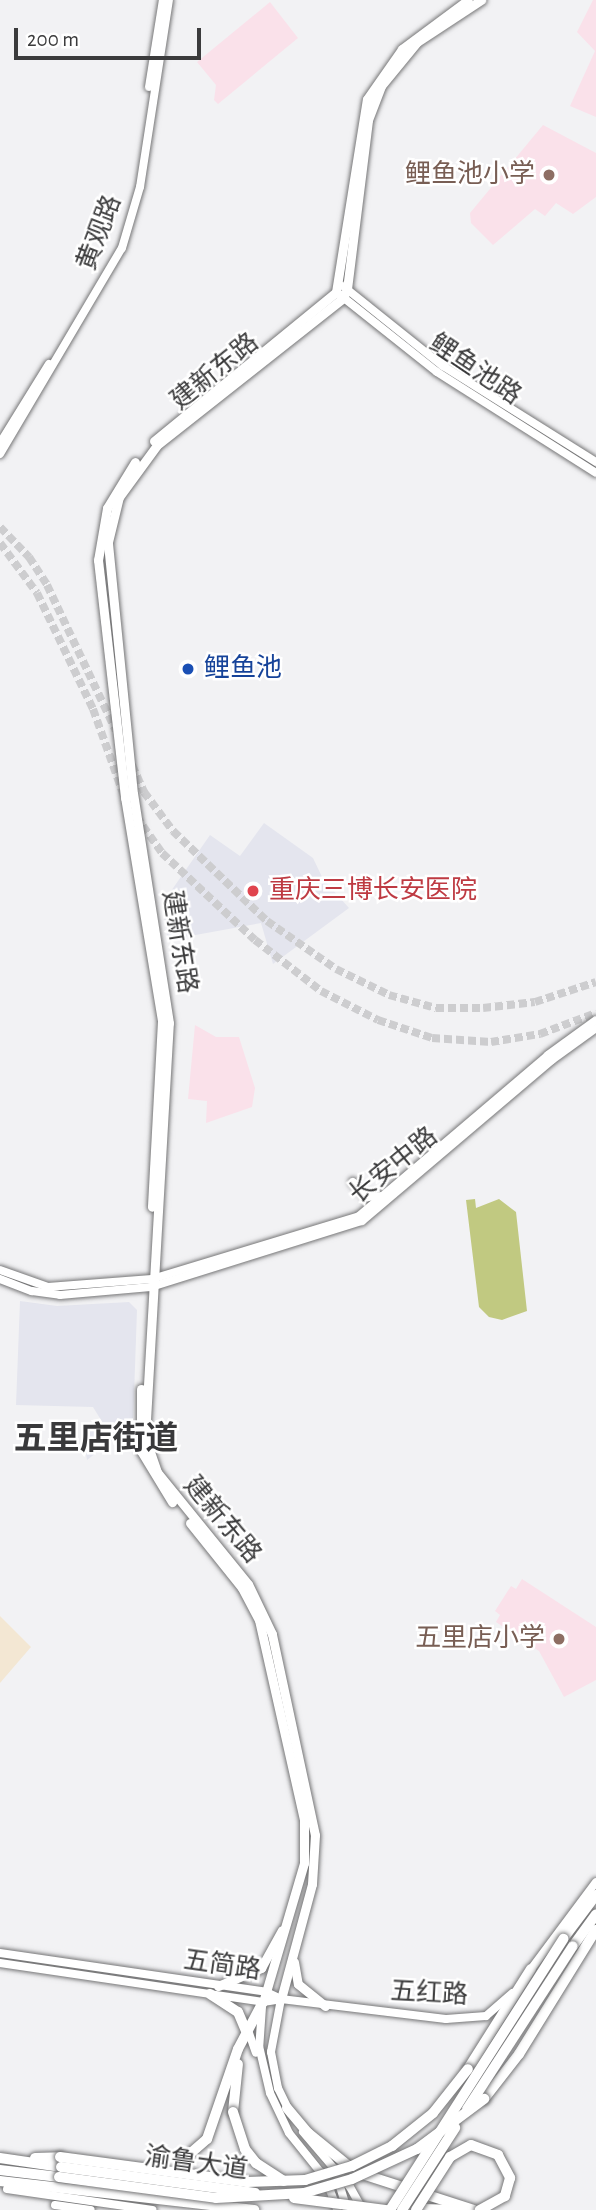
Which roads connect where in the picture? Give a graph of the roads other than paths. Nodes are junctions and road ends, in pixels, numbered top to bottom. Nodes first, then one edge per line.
1 (163, 0) edge
2 (169, 0) edge
3 (468, 0) edge
4 (481, 0) edge
5 (342, 291) junction
6 (0, 443) edge
7 (0, 454) edge
8 (596, 462) edge
9 (596, 473) edge
10 (596, 1020) edge
11 (596, 1028) edge
12 (353, 1182) dead end
13 (395, 1189) junction
14 (0, 1270) edge
15 (0, 1279) edge
16 (149, 1284) junction
17 (596, 1882) edge
18 (596, 1895) edge
19 (296, 1900) junction
20 (596, 1914) edge
21 (596, 1930) edge
22 (285, 1938) junction
23 (0, 1953) edge
24 (293, 1955) junction
25 (0, 1963) edge
26 (531, 1969) junction
27 (218, 1986) junction
28 (210, 1994) junction
29 (264, 1997) junction
30 (281, 1999) junction
31 (325, 2006) junction
32 (248, 2030) junction
33 (263, 2073) junction
34 (287, 2108) junction
35 (5, 2158) edge
36 (330, 2165) junction
37 (60, 2167) junction
38 (145, 2169) junction
39 (0, 2170) edge
40 (0, 2180) edge
41 (8, 2189) dead end
42 (324, 2189) junction
43 (83, 2195) junction
44 (55, 2205) dead end
45 (367, 2209) edge
46 (89, 2210) edge
47 (152, 2210) edge
48 (254, 2210) edge
49 (337, 2210) edge
50 (347, 2210) edge
51 (388, 2210) edge
52 (402, 2210) edge
53 (416, 2210) edge
54 (454, 2210) edge
55 (474, 2210) edge
56 (480, 2210) edge

1 - 6 main road, 黄观路
2 - 7 main road, 黄观路
3 - 5 main road
4 - 5 main road
5 - 8 main road, 鲤鱼池路
5 - 9 main road, 鲤鱼池路
5 - 16 main road, 建新东路
10 - 13 main road, 长安中路
11 - 16 main road, 长安中路
12 - 13 main road
13 - 16 main road, 长安中路
14 - 16 main road
15 - 16 main road
16 - 19 main road, 建新东路
16 - 24 main road, 建新东路
17 - 26 main road, 五红路
18 - 51 highway, bridge
19 - 22 main road, 建新东路
19 - 27 main road
20 - 52 highway, bridge
21 - 42 highway, bridge
22 - 24 main road
22 - 29 main road, 建新东路
23 - 27 main road, 五简路
24 - 30 main road, 建新东路
24 - 31 main road
25 - 28 main road, 五简路
26 - 31 main road, 五红路
26 - 38 highway, bridge
27 - 29 main road, 五简路
28 - 29 main road, 五简路
28 - 32 highway
29 - 30 main road, 五简路
29 - 32 highway
29 - 33 main road
30 - 31 main road, 五红路
30 - 34 main road
32 - 33 main road
32 - 38 highway, bridge
32 - 42 highway, bridge
33 - 49 main road, bridge
34 - 36 main road
34 - 55 highway
35 - 37 highway, 渝鲁大道
36 - 45 main road
36 - 50 main road, bridge
37 - 38 highway, bridge
37 - 39 highway
37 - 42 highway, bridge
37 - 45 highway, 渝鲁大道, bridge
40 - 43 highway, 渝鲁大道
41 - 43 main road
43 - 47 main road
43 - 48 highway, 渝鲁大道
44 - 46 main road
45 - 51 highway, 渝鲁大道, bridge
45 - 54 highway, bridge
53 - 56 highway, bridge

